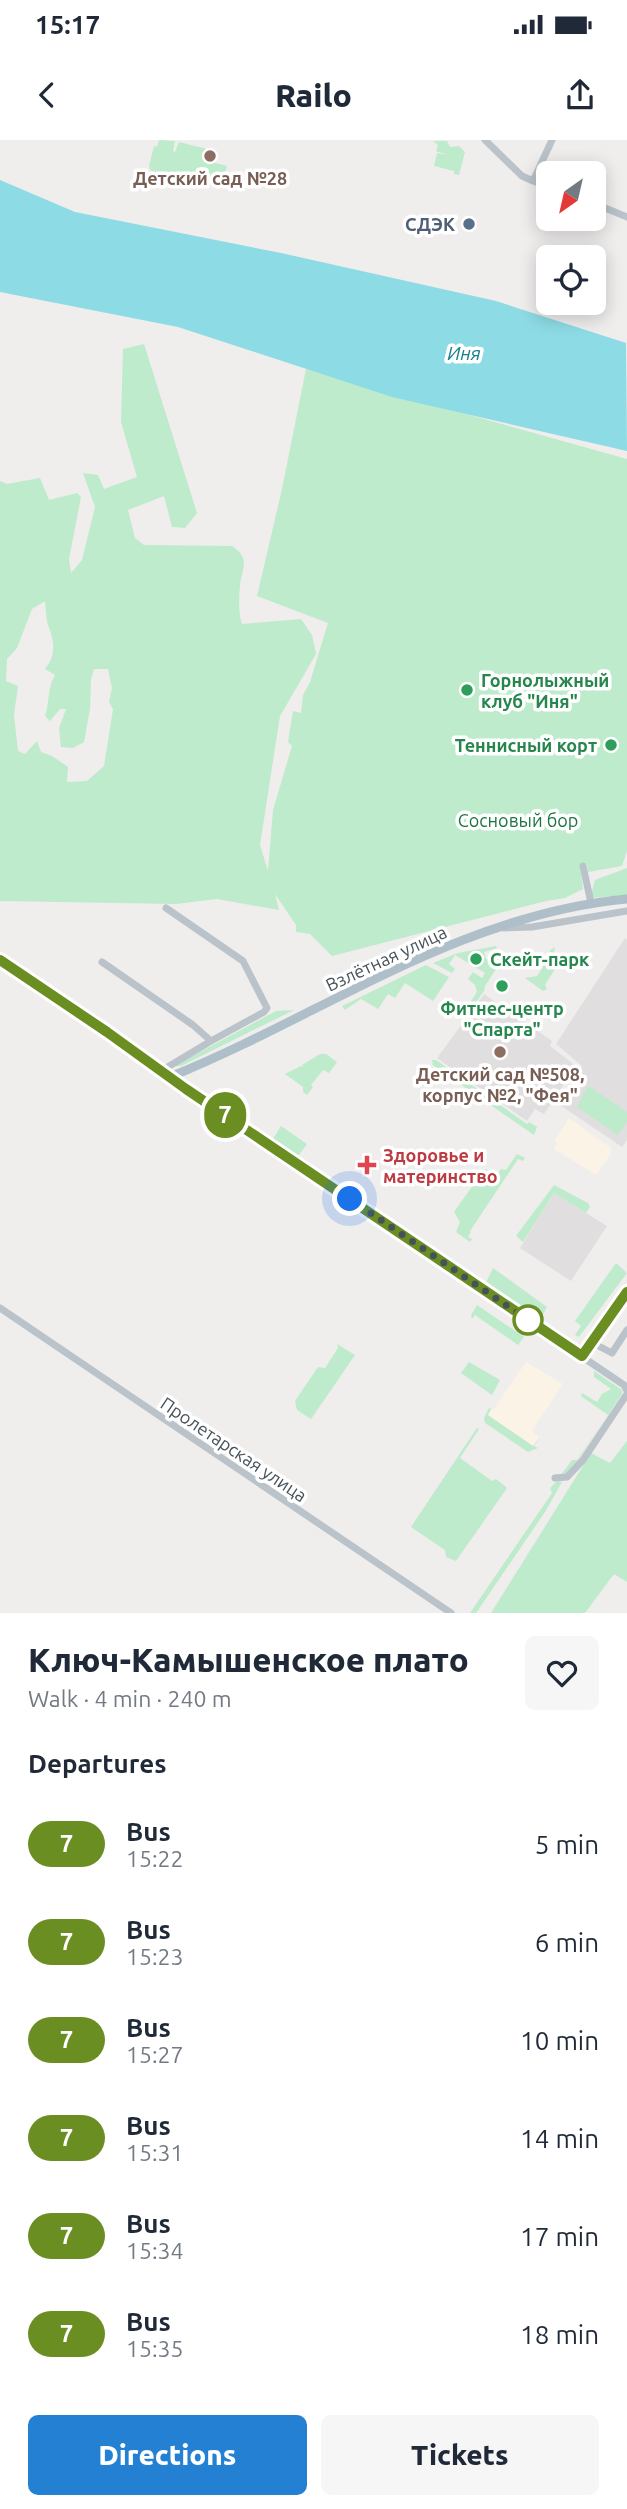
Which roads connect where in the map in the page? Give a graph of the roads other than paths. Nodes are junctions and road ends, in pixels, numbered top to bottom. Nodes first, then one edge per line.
1 (485, 140) edge
2 (552, 140) edge
3 (533, 181) junction
4 (536, 182) edge
5 (606, 208) edge
6 (627, 217) edge
7 (583, 866) dead end
8 (627, 900) edge
9 (591, 903) junction
10 (166, 908) dead end
11 (627, 911) edge
12 (496, 927) junction
13 (0, 960) edge
14 (102, 962) dead end
15 (211, 1041) junction
16 (190, 1069) junction
17 (161, 1071) junction
18 (170, 1077) junction
19 (186, 1089) junction
20 (627, 1292) edge
21 (0, 1308) edge
22 (627, 1330) edge
23 (592, 1342) junction
24 (582, 1356) junction
25 (627, 1393) edge
26 (555, 1478) dead end
27 (450, 1613) edge

1 - 3 street
2 - 3 street
3 - 4 street
5 - 6 street
7 - 9 street
8 - 9 main road, Взлётная улица
9 - 12 main road, Взлётная улица
10 - 15 street
11 - 12 street
12 - 16 main road, Взлётная улица
13 - 17 main road
14 - 15 street
15 - 17 street
16 - 18 main road, Взлётная улица
16 - 19 street
17 - 18 main road
18 - 19 street
19 - 24 street
20 - 23 street
21 - 27 street, Пролетарская улица
22 - 23 street
23 - 24 street
24 - 25 street
25 - 26 street

